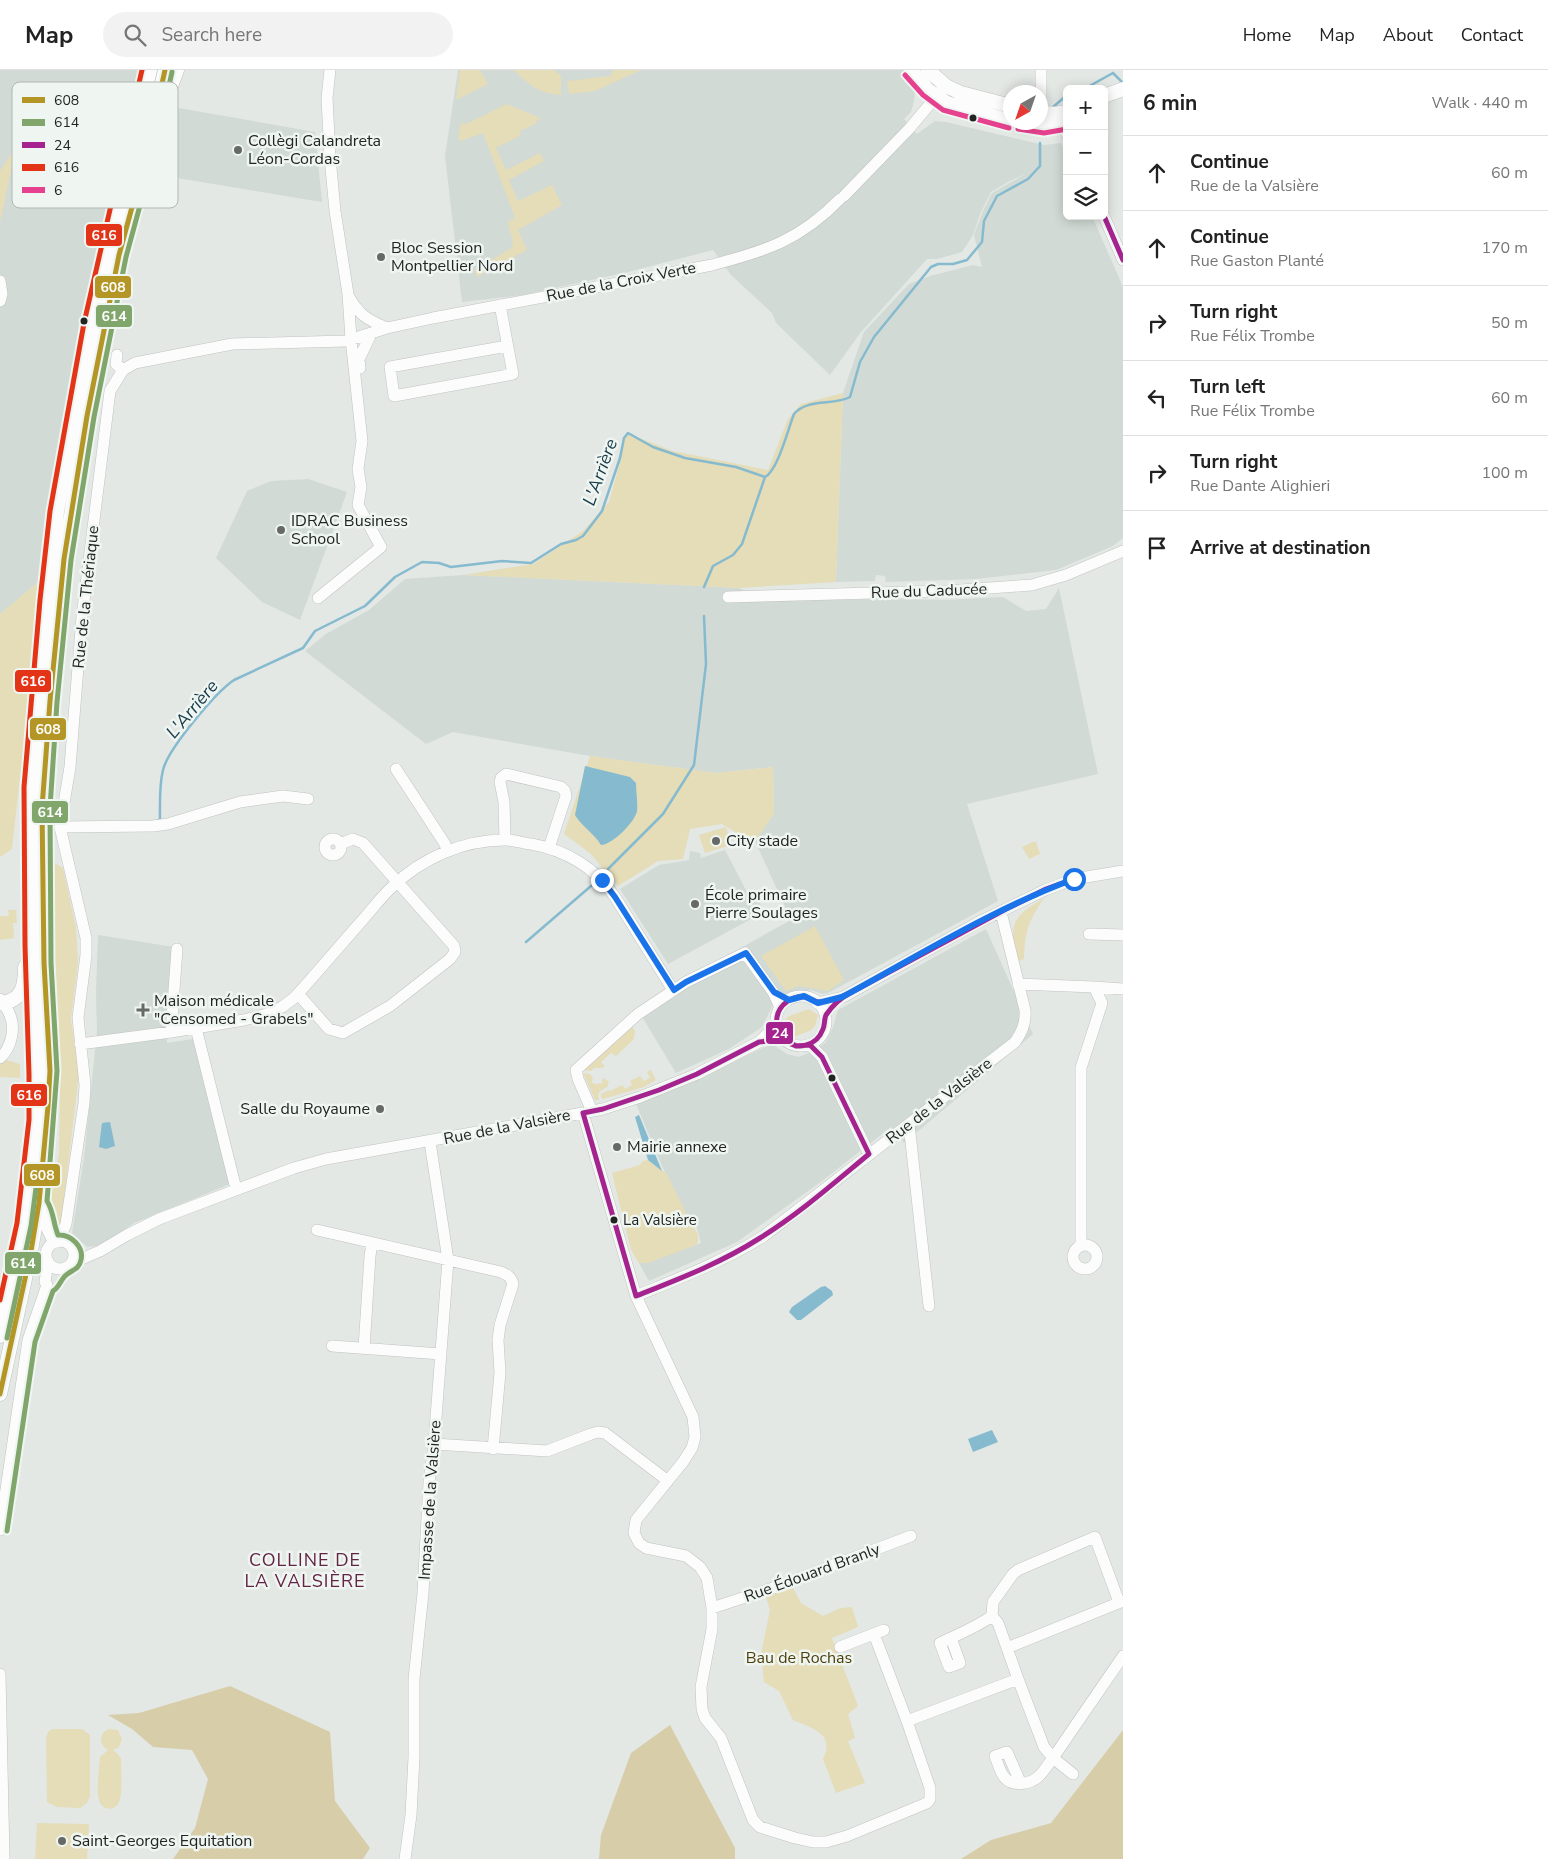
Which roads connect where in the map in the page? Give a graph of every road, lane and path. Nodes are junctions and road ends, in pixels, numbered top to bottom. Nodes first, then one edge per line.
1 (176, 70) edge
2 (330, 70) edge
3 (911, 70) edge
4 (928, 70) edge
5 (1041, 70) edge
6 (172, 82) edge
7 (1041, 85) edge
8 (946, 86) junction
9 (1123, 89) edge
10 (1108, 95) edge
11 (936, 97) junction
12 (1123, 99) edge
13 (1003, 104) edge
14 (1108, 105) edge
15 (1048, 113) edge
16 (1003, 119) edge
17 (1063, 121) edge
18 (1063, 122) edge
19 (1048, 125) edge
20 (119, 208) edge
21 (132, 208) edge
22 (1106, 220) edge
23 (1123, 260) edge
24 (0, 281) edge
25 (348, 294) junction
26 (0, 301) edge
27 (500, 305) junction
28 (387, 328) junction
29 (370, 334) junction
30 (351, 339) junction
31 (507, 346) junction
32 (117, 355) dead end
33 (123, 370) junction
34 (357, 387) junction
35 (1123, 551) edge
36 (728, 597) dead end
37 (318, 598) dead end
38 (396, 769) dead end
39 (308, 799) dead end
40 (60, 827) junction
41 (506, 840) junction
42 (340, 844) dead end
43 (549, 848) junction
44 (447, 851) junction
45 (1123, 872) edge
46 (397, 882) junction
47 (1001, 912) junction
48 (1090, 934) dead end
49 (1123, 935) edge
50 (32, 946) junction
51 (177, 949) dead end
52 (1018, 984) junction
53 (1094, 988) junction
54 (1123, 989) edge
55 (674, 990) junction
56 (298, 994) junction
57 (842, 997) junction
58 (1, 1001) edge
59 (784, 1003) junction
60 (818, 1003) junction
61 (825, 1016) junction
62 (776, 1025) junction
63 (196, 1028) junction
64 (170, 1032) junction
65 (821, 1037) junction
66 (784, 1039) junction
67 (759, 1042) junction
68 (80, 1044) junction
69 (810, 1045) junction
70 (822, 1057) junction
71 (0, 1058) edge
72 (588, 1112) junction
73 (909, 1124) junction
74 (430, 1142) junction
75 (869, 1154) junction
76 (236, 1189) junction
77 (39, 1203) junction
78 (66, 1224) junction
79 (317, 1230) dead end
80 (56, 1242) junction
81 (372, 1243) junction
82 (1081, 1245) dead end
83 (71, 1248) junction
84 (100, 1251) junction
85 (448, 1260) junction
86 (48, 1261) junction
87 (72, 1263) junction
88 (61, 1269) junction
89 (47, 1285) junction
90 (636, 1296) junction
91 (929, 1306) dead end
92 (0, 1336) edge
93 (332, 1346) dead end
94 (364, 1348) junction
95 (441, 1354) junction
96 (0, 1394) edge
97 (434, 1444) junction
98 (493, 1449) junction
99 (668, 1481) junction
100 (0, 1530) edge
101 (911, 1536) dead end
102 (1121, 1602) edge
103 (712, 1608) junction
104 (992, 1616) junction
105 (951, 1638) dead end
106 (840, 1647) dead end
107 (1007, 1648) junction
108 (1123, 1656) edge
109 (0, 1674) edge
110 (1018, 1679) junction
111 (907, 1721) junction
112 (1053, 1758) junction
113 (1073, 1774) dead end
114 (1021, 1784) dead end
115 (4, 1859) edge
116 (405, 1859) edge

1 - 6 main road
2 - 25 street
3 - 11 main road
4 - 8 main road
5 - 7 street
8 - 11 street, Rue de la Croix Verte
8 - 13 main road
9 - 10 main road
11 - 16 main road
11 - 27 street, Rue de la Croix Verte
12 - 14 main road
15 - 17 main road
18 - 19 main road
20 - 50 main road
21 - 77 main road
22 - 23 street
24 - 26 street
25 - 28 street
25 - 30 street
27 - 28 street, Rue de la Croix Verte
27 - 31 street
28 - 29 street, Rue de la Croix Verte
29 - 30 street, Rue de la Croix Verte
29 - 34 street
30 - 33 street
30 - 34 street
31 - 31 street
32 - 33 street
33 - 40 street, Rue de la Thériaque
34 - 37 street
35 - 36 street, Rue du Caducée
38 - 44 street
39 - 40 street
40 - 68 street
41 - 43 street
41 - 43 street
41 - 44 street
42 - 46 street
43 - 55 street
44 - 46 street
45 - 47 street
46 - 56 street
46 - 56 street
47 - 52 street, Rue de la Valsière
47 - 57 street
48 - 49 street
50 - 58 main road
50 - 92 main road
51 - 64 street
52 - 53 street
52 - 73 street, Rue de la Valsière
53 - 54 street
53 - 82 street
55 - 59 street
55 - 72 street
56 - 63 street
57 - 60 street
57 - 61 street
58 - 71 street
59 - 60 street
59 - 62 street
60 - 61 street
61 - 65 street
62 - 66 street
62 - 67 street
63 - 64 street
63 - 76 street
64 - 68 street
65 - 69 street
65 - 70 street
66 - 67 street
66 - 69 street
67 - 72 street
68 - 78 street
69 - 70 street
70 - 75 street
72 - 74 street, Rue de la Valsière
72 - 90 street, Rue de la Valsière
73 - 75 street, Rue de la Valsière
73 - 91 street
74 - 76 street, Rue de la Valsière
74 - 85 street, Impasse de la Valsière
75 - 90 street, Rue de la Valsière
76 - 84 street, Rue de la Valsière
77 - 80 street
77 - 96 main road
78 - 80 street
78 - 83 street
79 - 81 street
80 - 83 street
80 - 86 street
81 - 85 street
81 - 94 street
83 - 84 street
83 - 87 street
84 - 87 street, Rue de la Valsière
85 - 95 street, Impasse de la Valsière
85 - 98 street
86 - 88 street
86 - 89 street
87 - 88 street
88 - 89 street
89 - 100 street
90 - 99 street
93 - 94 street
94 - 95 street
95 - 97 street, Impasse de la Valsière
97 - 98 street
97 - 116 street, Impasse de la Valsière
98 - 99 street
99 - 103 street
101 - 103 street, Rue Édouard Branly
102 - 104 street
102 - 107 street
103 - 111 street
104 - 105 street
104 - 107 street
106 - 111 street
107 - 110 street
108 - 112 street
109 - 115 street
110 - 111 street
110 - 112 street
112 - 113 street
112 - 114 street

